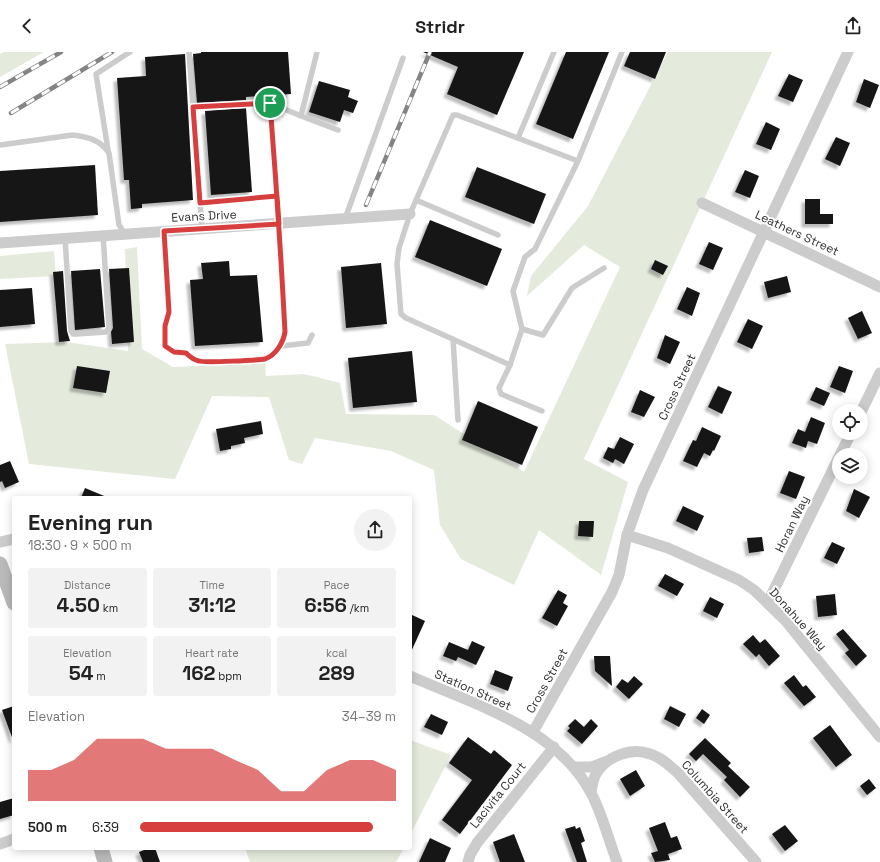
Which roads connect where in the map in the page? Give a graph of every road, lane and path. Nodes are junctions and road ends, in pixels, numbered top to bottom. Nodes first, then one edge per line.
1 (130, 52) edge
2 (189, 52) edge
3 (317, 52) edge
4 (554, 52) edge
5 (622, 52) edge
6 (848, 52) edge
7 (403, 58) dead end
8 (270, 103) junction
9 (193, 107) junction
10 (301, 116) junction
11 (338, 130) dead end
12 (518, 138) junction
13 (0, 145) edge
14 (109, 153) junction
15 (578, 161) junction
16 (277, 196) junction
17 (416, 200) junction
18 (200, 203) junction
19 (702, 204) dead end
20 (410, 214) junction
21 (345, 219) junction
22 (279, 224) junction
23 (202, 229) junction
24 (164, 231) junction
25 (763, 231) junction
26 (125, 234) junction
27 (103, 235) junction
28 (498, 235) dead end
29 (65, 238) junction
30 (0, 243) edge
31 (604, 268) dead end
32 (880, 287) edge
33 (522, 328) junction
34 (312, 335) dead end
35 (453, 339) junction
36 (280, 346) junction
37 (510, 365) junction
38 (880, 373) edge
39 (865, 404) edge
40 (542, 411) dead end
41 (458, 420) dead end
42 (832, 472) edge
43 (627, 535) junction
44 (12, 539) edge
45 (0, 542) edge
46 (0, 564) edge
47 (12, 597) edge
48 (768, 602) junction
49 (412, 677) edge
50 (533, 732) junction
51 (880, 737) edge
52 (554, 747) junction
53 (606, 762) junction
54 (575, 767) junction
55 (591, 792) junction
56 (12, 840) edge
57 (0, 844) edge
58 (102, 850) edge
59 (106, 862) edge
60 (468, 862) edge
61 (616, 862) edge
62 (756, 862) edge

1 - 14 lane
2 - 9 lane
3 - 10 lane
4 - 12 lane
5 - 15 lane
6 - 25 street, Cross Street
7 - 21 lane
8 - 9 lane
8 - 10 lane
8 - 16 lane
9 - 18 lane
10 - 11 lane
12 - 15 lane
12 - 17 lane
13 - 14 lane
14 - 26 lane
15 - 33 lane
16 - 18 lane
16 - 22 lane
17 - 20 lane
17 - 28 lane
18 - 23 lane
19 - 25 street, Leathers Street
20 - 21 street, Evans Drive
20 - 35 lane
21 - 22 street, Evans Drive
22 - 23 street, Evans Drive
22 - 36 lane
23 - 24 street, Evans Drive
24 - 26 street, Evans Drive
24 - 36 lane
25 - 32 street, Leathers Street
25 - 43 street, Cross Street
26 - 27 street, Evans Drive
27 - 29 street, Evans Drive
27 - 29 lane
29 - 30 street, Evans Drive
31 - 33 lane
33 - 37 lane
34 - 36 lane
35 - 37 lane
35 - 41 lane
37 - 40 lane
38 - 39 street
42 - 48 street, Horan Way
43 - 48 street, Donahue Way
43 - 50 street, Cross Street
44 - 45 street
46 - 47 main road
48 - 51 street, Donahue Way
49 - 50 street, Station Street
50 - 52 street, Station Street
52 - 54 street, Station Street
52 - 60 street, Lacivita Court
53 - 54 street, Columbia Street
53 - 55 street
53 - 62 street, Columbia Street
54 - 55 street, Station Street
55 - 61 street, Station Street
56 - 57 street
58 - 59 main road

